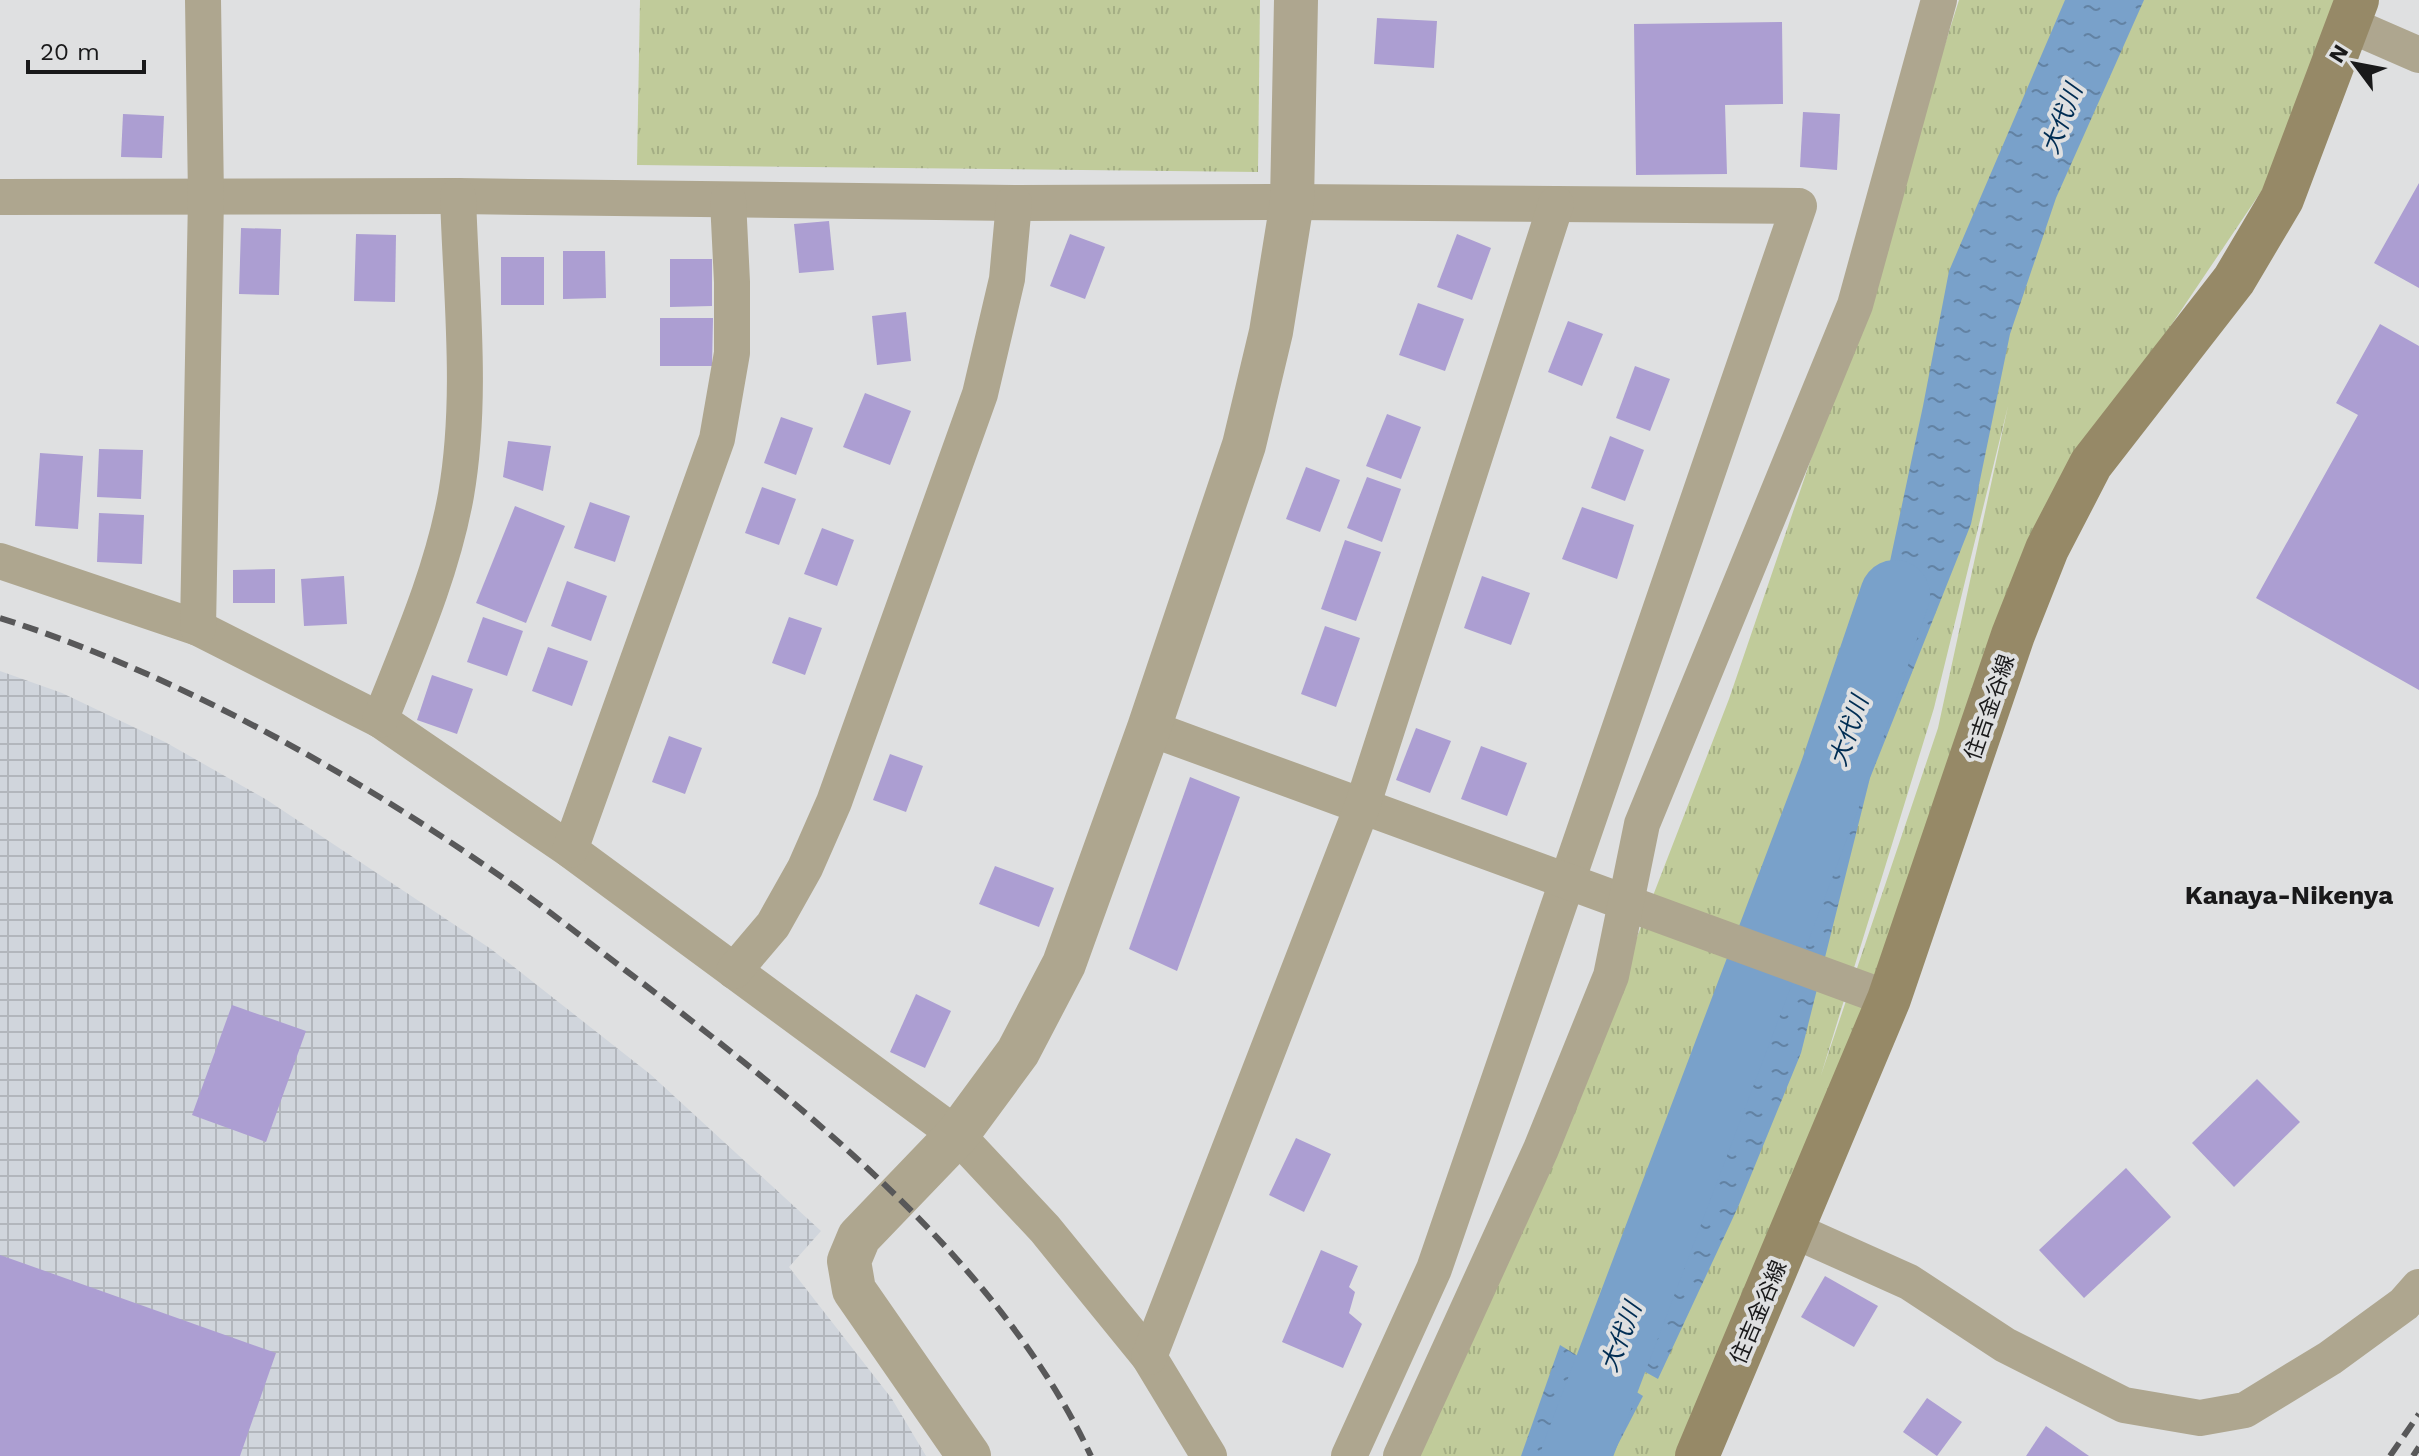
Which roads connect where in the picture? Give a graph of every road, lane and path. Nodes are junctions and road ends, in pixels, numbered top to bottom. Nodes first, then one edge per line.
1 (203, 0) edge
2 (1296, 0) edge
3 (1939, 0) edge
4 (2353, 12) edge
5 (2419, 55) edge
6 (458, 196) junction
7 (0, 197) edge
8 (206, 197) junction
9 (728, 200) junction
10 (1292, 202) junction
11 (1014, 203) junction
12 (1556, 204) junction
13 (0, 561) edge
14 (198, 628) junction
15 (380, 720) junction
16 (1149, 728) junction
17 (1362, 807) junction
18 (570, 850) junction
19 (1566, 882) junction
20 (1624, 901) junction
21 (734, 971) junction
22 (1889, 999) junction
23 (957, 1135) junction
24 (1793, 1230) junction
25 (2419, 1287) edge
26 (1149, 1357) junction
27 (969, 1456) edge
28 (1209, 1456) edge
29 (1349, 1456) edge
30 (1401, 1456) edge
31 (1697, 1456) edge

1 - 8 street
2 - 10 street
3 - 20 street
4 - 5 street
4 - 22 main road, 住吉金谷線
6 - 8 street
6 - 9 street
6 - 15 street
7 - 8 street
8 - 14 street
9 - 11 street
9 - 18 street
10 - 11 street
10 - 12 street
10 - 16 street
11 - 21 street
12 - 17 street
12 - 19 street
13 - 14 street
14 - 15 street
15 - 18 street
16 - 17 street
16 - 23 street
17 - 19 street
17 - 26 street
18 - 21 street
19 - 20 street
19 - 29 street
20 - 22 street
20 - 30 street
21 - 23 street
22 - 24 main road, 住吉金谷線
23 - 26 street
23 - 27 street
24 - 25 street
24 - 31 main road, 住吉金谷線
26 - 28 street

